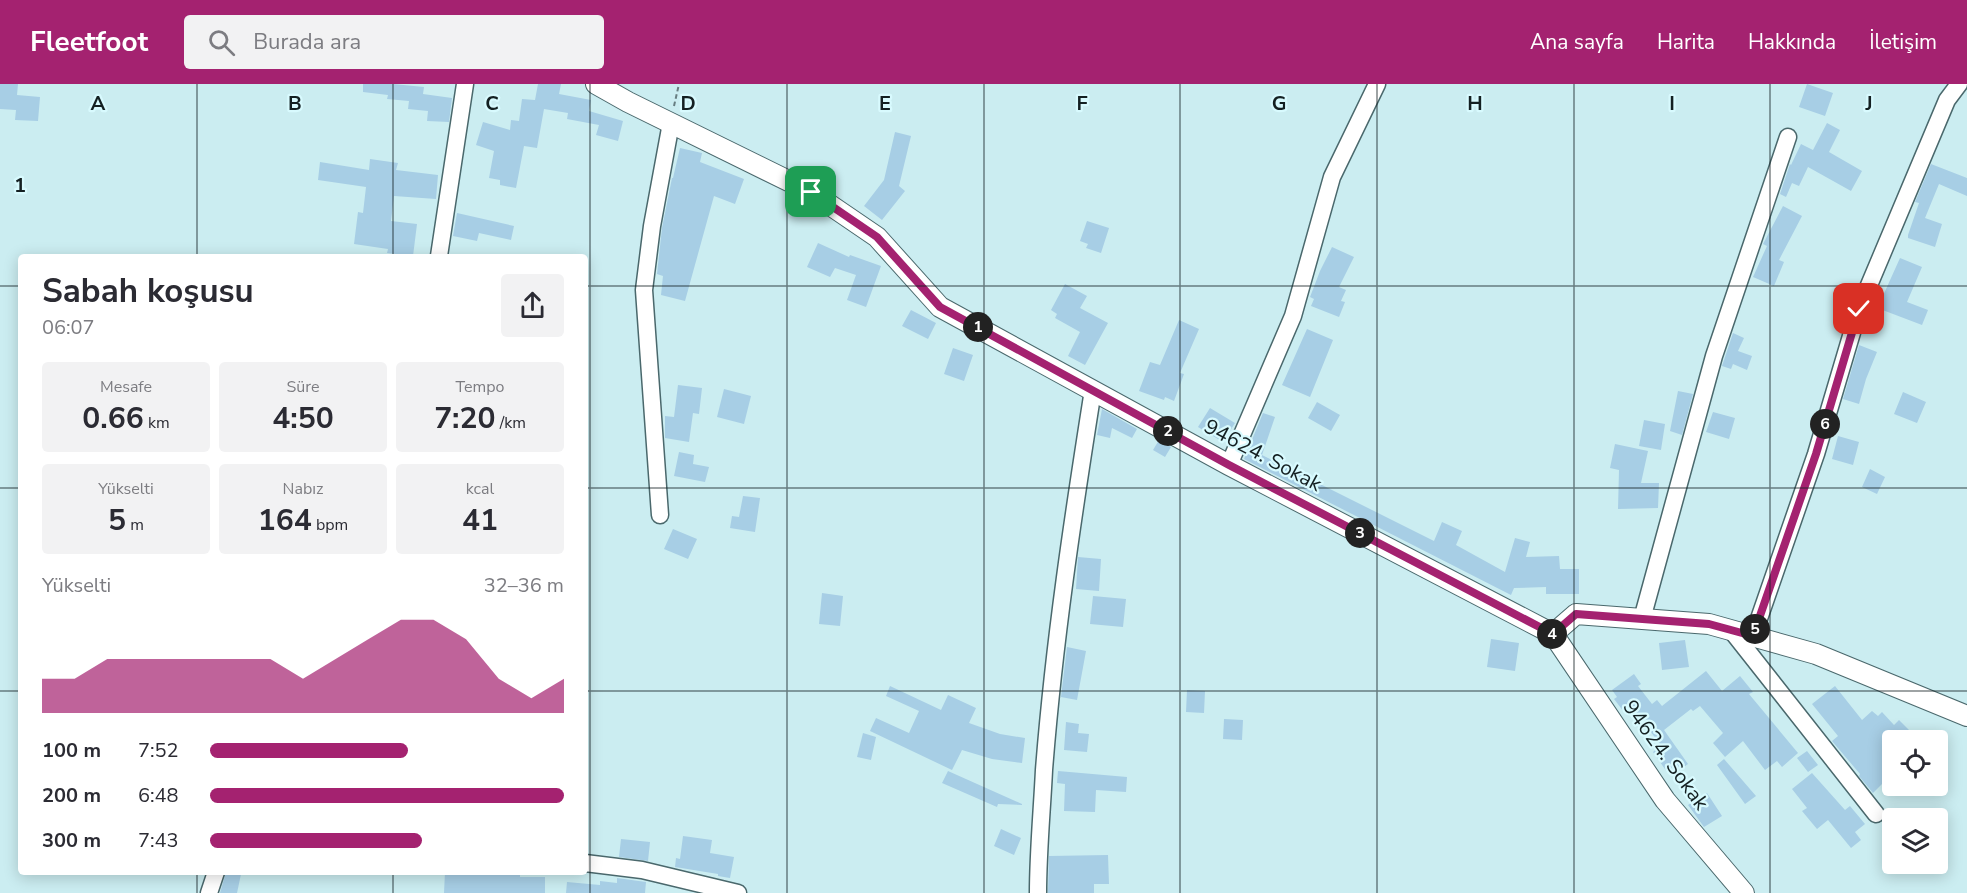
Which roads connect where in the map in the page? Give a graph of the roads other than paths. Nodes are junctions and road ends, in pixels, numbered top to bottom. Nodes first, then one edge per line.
1 (465, 84) edge
2 (596, 84) edge
3 (1377, 84) edge
4 (1959, 84) edge
5 (670, 123) junction
6 (1788, 137) dead end
7 (438, 254) edge
8 (1093, 390) junction
9 (1229, 465) junction
10 (660, 515) dead end
11 (1642, 619) junction
12 (1731, 630) junction
13 (1553, 634) junction
14 (1753, 636) junction
15 (1967, 716) edge
16 (1876, 814) dead end
17 (588, 863) edge
18 (215, 875) edge
19 (208, 893) edge
20 (738, 893) edge
21 (1038, 893) edge
22 (1744, 893) edge

1 - 7 street
2 - 5 street, 94624. Sokak
3 - 9 street
4 - 14 street
5 - 8 street, 94624. Sokak
5 - 10 street
6 - 11 street
8 - 9 street, 94624. Sokak
8 - 21 street
9 - 13 street, 94624. Sokak
11 - 12 street
11 - 13 street
12 - 14 street
12 - 16 street
13 - 22 street, 94624. Sokak
14 - 15 street
17 - 20 street
18 - 19 street

